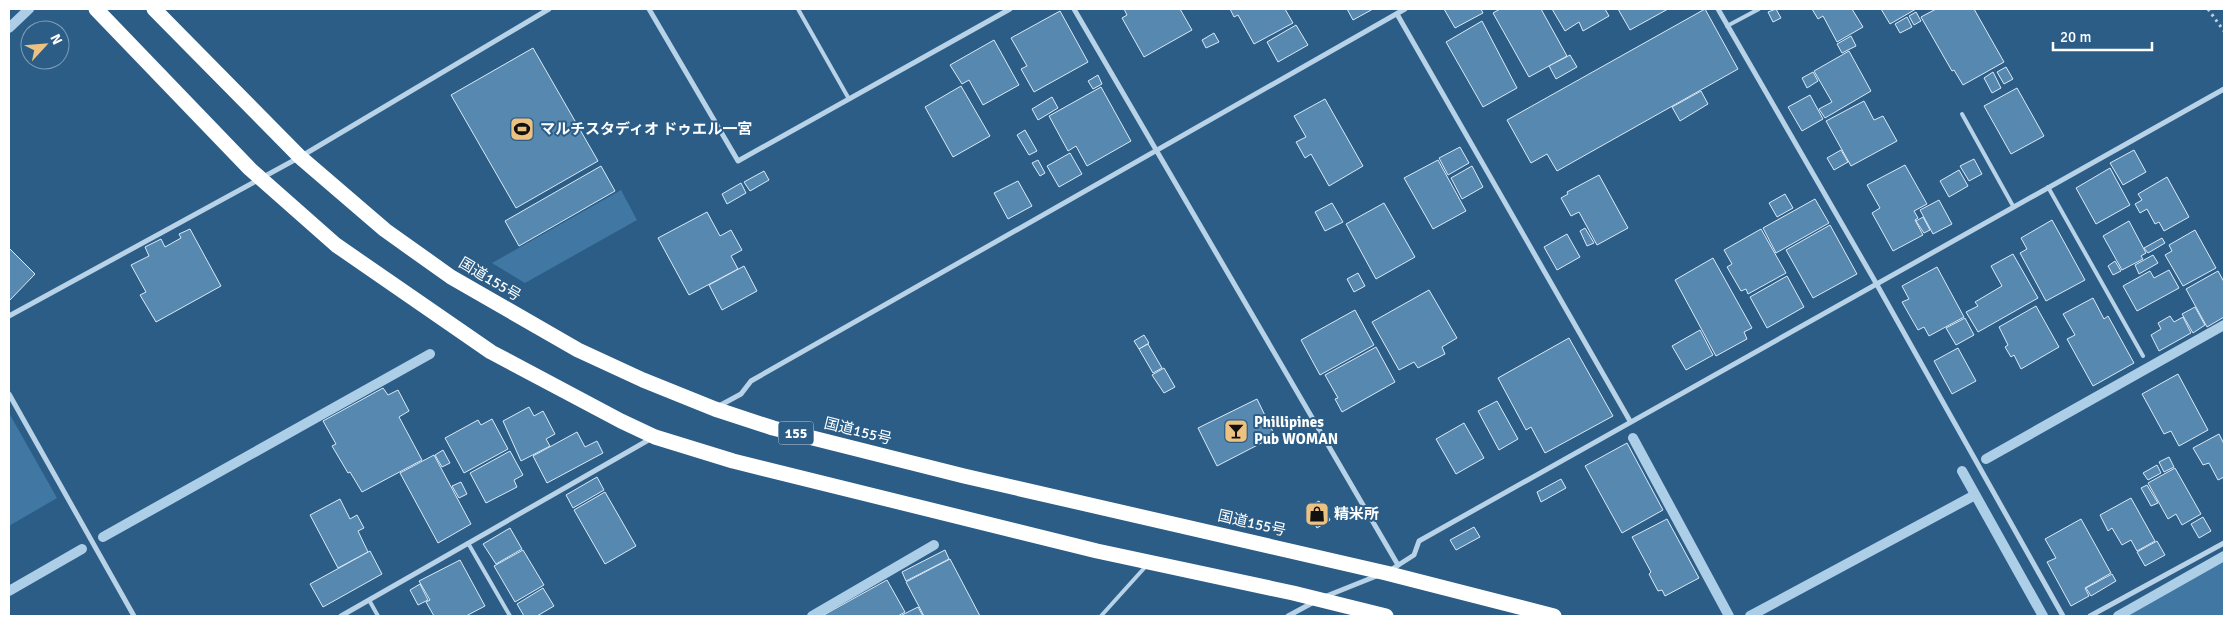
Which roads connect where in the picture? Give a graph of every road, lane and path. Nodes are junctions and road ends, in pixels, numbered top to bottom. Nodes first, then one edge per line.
1 (96, 9) edge
2 (154, 9) edge
3 (549, 9) edge
4 (649, 9) edge
5 (798, 9) edge
6 (1010, 9) edge
7 (1074, 9) edge
8 (1406, 9) edge
9 (1718, 9) edge
10 (1759, 9) edge
11 (2208, 9) edge
12 (1397, 14) junction
13 (1727, 26) junction
14 (2224, 31) edge
15 (2224, 89) edge
16 (849, 99) junction
17 (1962, 114) dead end
18 (1156, 150) junction
19 (300, 157) junction
20 (261, 179) junction
21 (2048, 187) junction
22 (2013, 206) junction
23 (1876, 283) junction
24 (9, 316) edge
25 (2143, 356) dead end
26 (9, 394) edge
27 (715, 409) junction
28 (1630, 422) junction
29 (655, 437) junction
30 (468, 543) junction
31 (2224, 544) edge
32 (1150, 562) junction
33 (1392, 569) junction
34 (1319, 599) junction
35 (369, 600) junction
36 (134, 616) edge
37 (341, 616) edge
38 (378, 616) edge
39 (510, 616) edge
40 (1101, 616) edge
41 (1288, 616) edge
42 (1386, 616) edge
43 (1554, 616) edge
44 (2063, 616) edge
45 (2090, 616) edge

1 - 20 highway
2 - 19 highway, 国道155号 / 155
3 - 19 street
4 - 16 street
5 - 16 lane
6 - 16 street
7 - 18 street
8 - 12 street
9 - 13 street
10 - 13 lane
11 - 14 path
12 - 18 street
12 - 28 street
13 - 23 street
15 - 21 street
17 - 22 lane
18 - 27 street
18 - 33 street
19 - 20 street
19 - 27 highway, 国道155号 / 155
20 - 24 street
20 - 29 highway
21 - 22 street
21 - 25 lane
22 - 23 street
23 - 28 street
23 - 44 street
26 - 36 street
27 - 33 highway, 国道155号 / 155
28 - 33 street
29 - 30 street
29 - 32 highway
30 - 35 street
30 - 39 lane
31 - 45 street
32 - 34 highway
32 - 40 lane
33 - 34 street
33 - 43 highway, 国道155号 / 155
34 - 41 street
34 - 42 highway
35 - 37 street
35 - 38 lane

